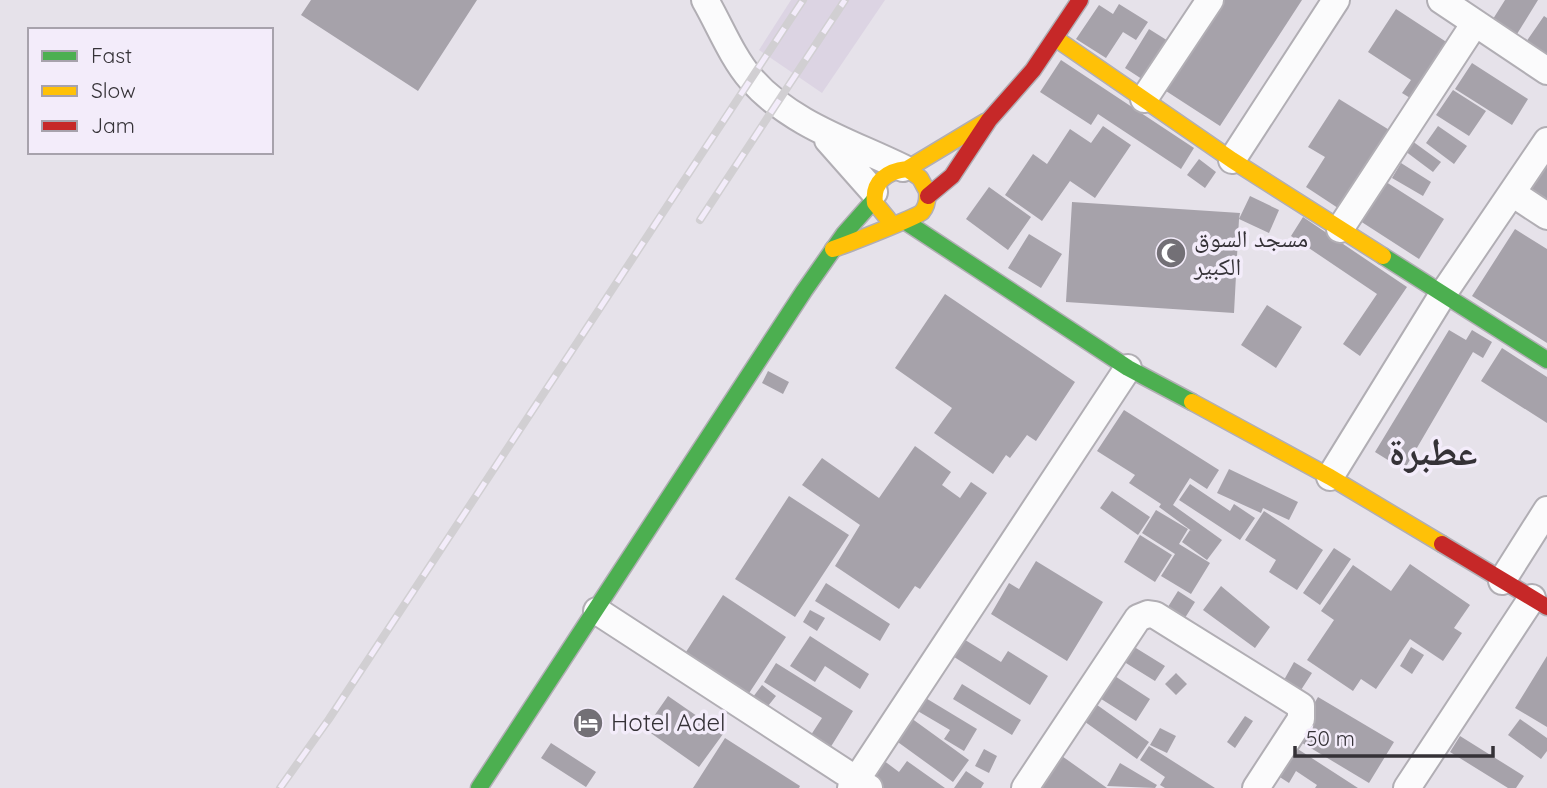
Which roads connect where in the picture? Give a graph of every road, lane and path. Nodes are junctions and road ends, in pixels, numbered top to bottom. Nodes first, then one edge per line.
1 (705, 0) edge
2 (1080, 0) edge
3 (1210, 0) edge
4 (1336, 0) edge
5 (1441, 0) edge
6 (1475, 23) junction
7 (1055, 38) junction
8 (1547, 72) edge
9 (1144, 99) junction
10 (989, 120) junction
11 (815, 127) junction
12 (1547, 141) edge
13 (1232, 160) junction
14 (905, 169) junction
15 (1512, 193) junction
16 (874, 196) junction
17 (930, 205) junction
18 (1547, 216) edge
19 (901, 222) junction
20 (1340, 229) junction
21 (957, 235) dead end
22 (833, 249) junction
23 (987, 273) junction
24 (1443, 294) junction
25 (1547, 360) edge
26 (1128, 368) junction
27 (1330, 477) junction
28 (1547, 510) edge
29 (1502, 580) junction
30 (1540, 603) edge
31 (597, 611) junction
32 (859, 785) edge
33 (479, 788) edge
34 (1025, 788) edge
35 (1256, 788) edge
36 (1407, 788) edge

1 - 11 street
2 - 7 main road
3 - 9 street
4 - 13 street
5 - 6 street
6 - 8 street
6 - 20 street
7 - 9 main road
7 - 10 main road
9 - 13 main road
10 - 14 main road
10 - 17 main road
11 - 14 street
11 - 16 street
12 - 15 street
13 - 20 main road
14 - 16 main road
14 - 17 main road
15 - 18 street
15 - 24 street
16 - 19 main road
16 - 22 main road
17 - 19 main road
19 - 22 main road
19 - 23 main road
20 - 24 main road
21 - 23 main road
22 - 31 main road
23 - 26 main road
24 - 25 main road
24 - 27 street
26 - 27 main road
26 - 32 street
27 - 29 main road
28 - 29 street
29 - 30 main road
30 - 36 street
31 - 32 street
31 - 33 main road
34 - 35 street

